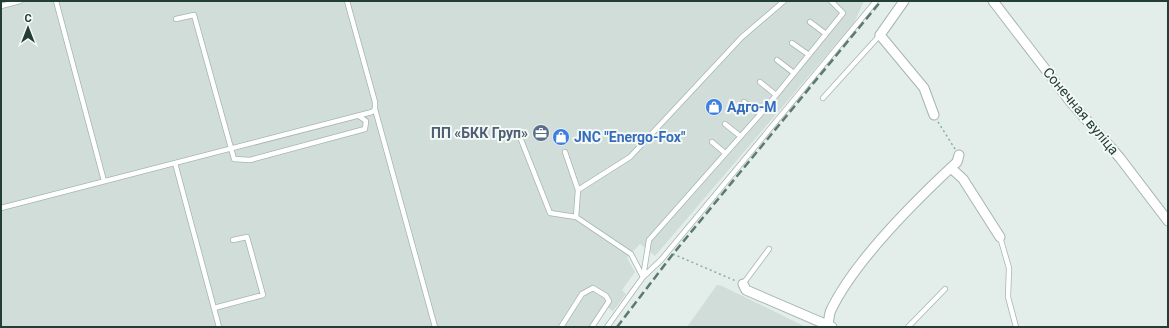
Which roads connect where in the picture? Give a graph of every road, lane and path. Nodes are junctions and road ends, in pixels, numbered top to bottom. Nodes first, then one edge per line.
1 (20, 1) edge
2 (56, 1) edge
3 (347, 1) edge
4 (784, 1) edge
5 (831, 1) edge
6 (876, 1) edge
7 (904, 1) edge
8 (993, 1) edge
9 (1, 6) edge
10 (176, 19) dead end
11 (810, 22) dead end
12 (826, 34) junction
13 (880, 35) junction
14 (792, 43) dead end
15 (809, 55) junction
16 (777, 60) dead end
17 (794, 73) junction
18 (760, 82) dead end
19 (776, 95) junction
20 (823, 98) dead end
21 (744, 102) dead end
22 (375, 109) junction
23 (760, 114) junction
24 (934, 115) joint
25 (359, 116) junction
26 (725, 124) dead end
27 (518, 132) dead end
28 (740, 136) junction
29 (712, 142) dead end
30 (230, 149) junction
31 (565, 152) dead end
32 (726, 153) junction
33 (959, 154) joint
34 (175, 163) junction
35 (951, 168) junction
36 (104, 181) junction
37 (578, 190) junction
38 (1, 208) edge
39 (576, 217) junction
40 (1168, 221) edge
41 (1000, 237) joint
42 (233, 240) dead end
43 (769, 249) dead end
44 (661, 260) junction
45 (643, 277) junction
46 (743, 284) junction
47 (945, 289) dead end
48 (214, 308) junction
49 (830, 326) edge
50 (219, 327) edge
51 (434, 327) edge
52 (561, 327) edge
53 (592, 327) edge
54 (607, 327) edge
55 (908, 327) edge
56 (1016, 327) edge

1 - 9 lane
2 - 36 lane
3 - 22 lane
4 - 37 lane
5 - 12 lane
6 - 44 lane
7 - 13 street
8 - 40 street, Сонечная вуліца
10 - 30 lane
11 - 12 lane
12 - 15 lane
13 - 20 lane
13 - 24 street
14 - 15 lane
15 - 17 lane
16 - 17 lane
17 - 19 lane
18 - 19 lane
19 - 23 lane
21 - 23 lane
22 - 25 lane
22 - 51 lane
23 - 28 lane
24 - 33 path
25 - 30 lane
25 - 30 lane
26 - 28 lane
27 - 39 lane
28 - 32 lane
29 - 32 lane
30 - 34 lane
31 - 37 lane
32 - 45 lane
33 - 35 street
34 - 36 lane
34 - 48 lane
35 - 41 street
35 - 49 street
36 - 38 lane
37 - 39 lane
39 - 45 lane
41 - 56 lane
42 - 48 lane
43 - 46 lane
44 - 45 lane
44 - 46 path
45 - 54 lane
46 - 49 street
47 - 55 lane
48 - 50 lane
52 - 53 lane

